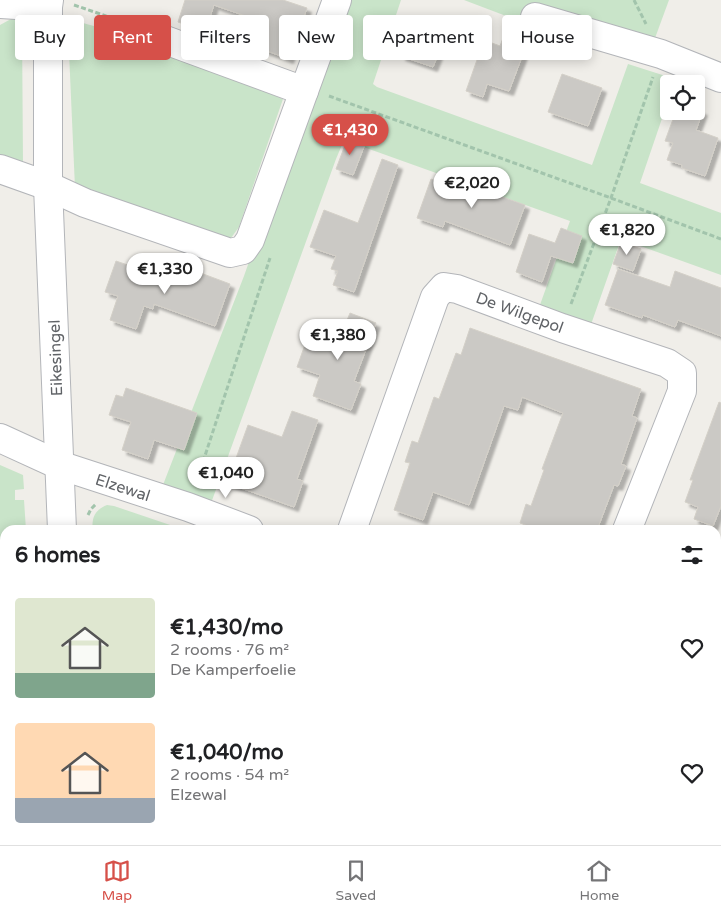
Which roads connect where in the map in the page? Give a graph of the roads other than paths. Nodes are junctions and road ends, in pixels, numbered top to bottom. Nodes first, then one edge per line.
1 (337, 0) edge
2 (0, 4) edge
3 (49, 4) edge
4 (592, 34) edge
5 (171, 42) edge
6 (721, 78) edge
7 (304, 91) junction
8 (0, 170) edge
9 (48, 186) junction
10 (0, 438) edge
11 (59, 466) junction
12 (62, 525) edge
13 (235, 525) edge
14 (354, 525) edge
15 (629, 525) edge

1 - 7 street
2 - 3 street
3 - 9 street, Eikesingel
4 - 6 street
5 - 7 street
7 - 9 street
8 - 9 street
9 - 11 street, Eikesingel
10 - 11 street, Elzewal
11 - 12 street, Eikesingel
11 - 13 street, Elzewal
14 - 15 street, De Wilgepol

